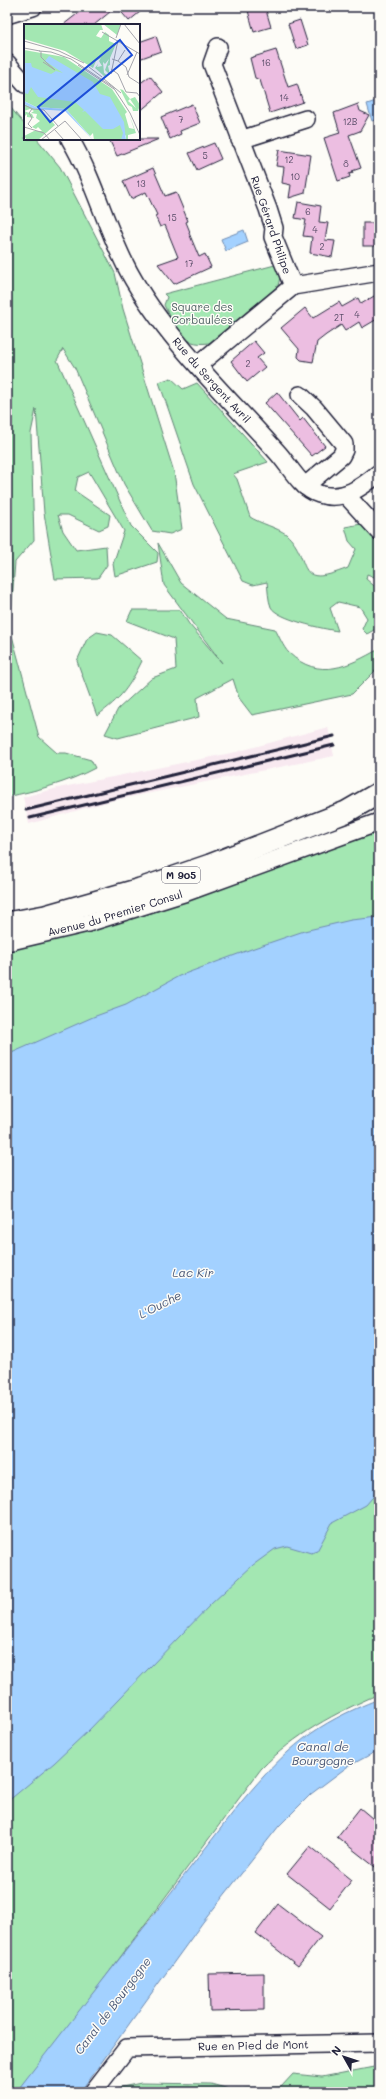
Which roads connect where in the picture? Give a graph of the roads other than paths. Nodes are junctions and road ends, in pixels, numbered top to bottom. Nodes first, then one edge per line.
1 (32, 7) edge
2 (7, 15) edge
3 (218, 47) dead end
4 (7, 63) edge
5 (24, 83) edge
6 (306, 119) dead end
7 (71, 140) edge
8 (240, 140) junction
9 (379, 272) edge
10 (293, 286) junction
11 (198, 365) junction
12 (300, 395) dead end
13 (379, 473) edge
14 (305, 486) junction
15 (346, 495) junction
16 (379, 531) edge
17 (379, 793) edge
18 (379, 806) edge
19 (350, 810) junction
20 (379, 822) edge
21 (7, 923) edge
22 (7, 942) edge
23 (379, 2043) edge
24 (93, 2092) edge

1 - 2 street
3 - 8 street, Rue Gérard Philipe
4 - 5 street
6 - 8 street
7 - 11 street, Rue du Sergent Avril
8 - 10 street, Rue Gérard Philipe
9 - 10 street
10 - 11 street
11 - 14 street, Rue du Sergent Avril
12 - 14 street
13 - 15 street
14 - 15 street, Rue du Sergent Avril
15 - 16 street
17 - 19 main road, Avenue du Premier Consul / M 905
18 - 19 main road, Avenue du Premier Consul / M 905
19 - 21 main road, Avenue du Premier Consul / M 905
20 - 22 street, Avenue du Premier Consul / M 905
23 - 24 street, Rue en Pied de Mont

